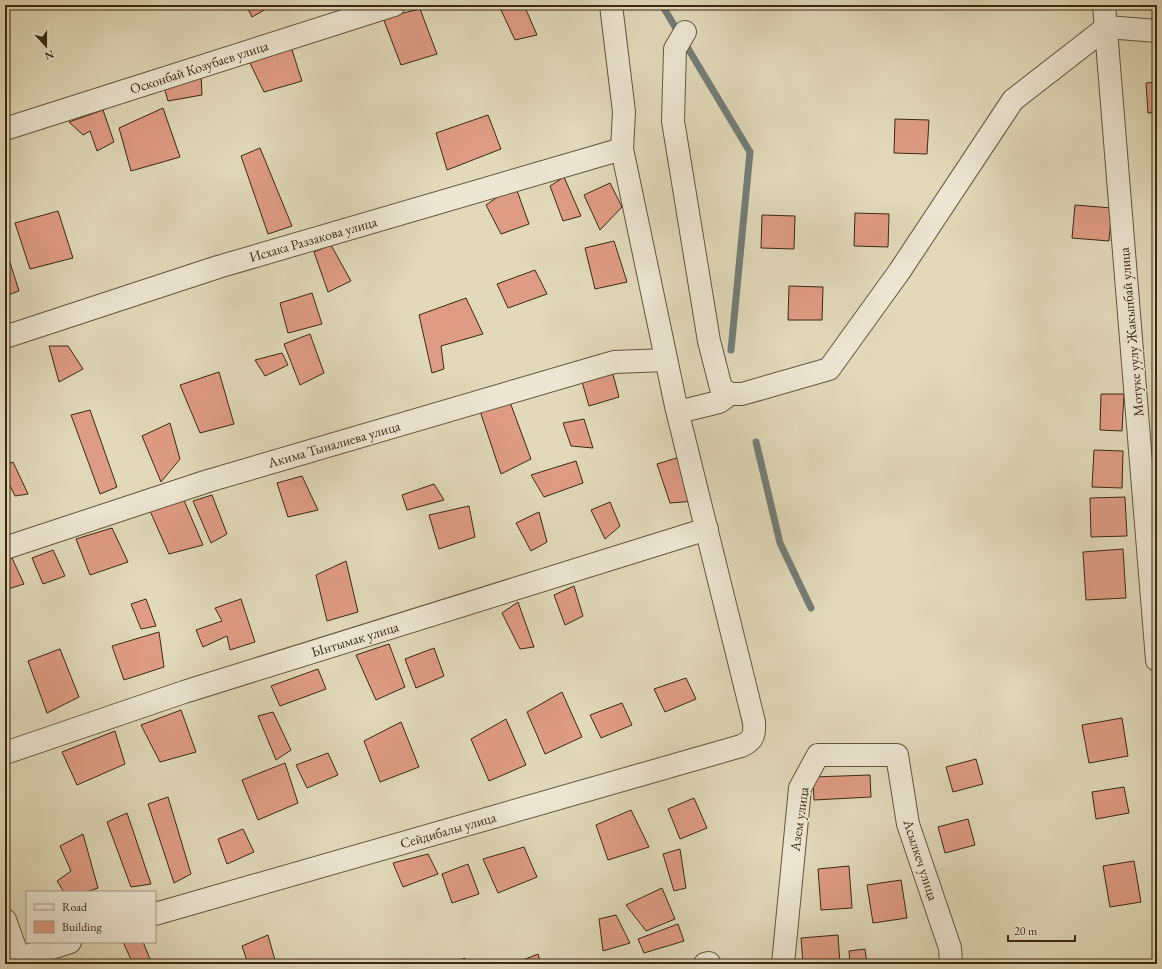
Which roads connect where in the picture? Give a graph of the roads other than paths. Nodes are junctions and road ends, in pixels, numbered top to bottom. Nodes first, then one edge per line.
1 (394, 5) edge
2 (611, 5) edge
3 (1104, 5) edge
4 (1107, 27) junction
5 (1157, 30) edge
6 (685, 32) dead end
7 (5, 129) edge
8 (622, 149) junction
9 (5, 337) edge
10 (666, 360) junction
11 (730, 394) junction
12 (678, 412) junction
13 (706, 529) junction
14 (5, 548) edge
15 (1157, 660) edge
16 (5, 753) edge
17 (896, 755) joint
18 (156, 914) edge
19 (5, 920) edge
20 (67, 943) edge
21 (15, 962) edge
22 (783, 964) edge
23 (951, 964) edge

1 - 7 street, Осконбай Козубаев улица
2 - 8 street
3 - 4 street, Мотуке уулу Жакыпбай улица
4 - 5 street
4 - 11 street
4 - 15 street, Мотуке уулу Жакыпбай улица
6 - 11 street
8 - 9 street, Исхака Раззакова улица
8 - 10 street
10 - 12 street
10 - 14 street, Акима Тыналиева улица
11 - 12 street
12 - 13 street
13 - 16 street, Ынтымак улица
13 - 18 street, Сейдибалы улица
17 - 22 street, Азем улица
17 - 23 street, Асылкеч улица
19 - 21 street
20 - 21 street

